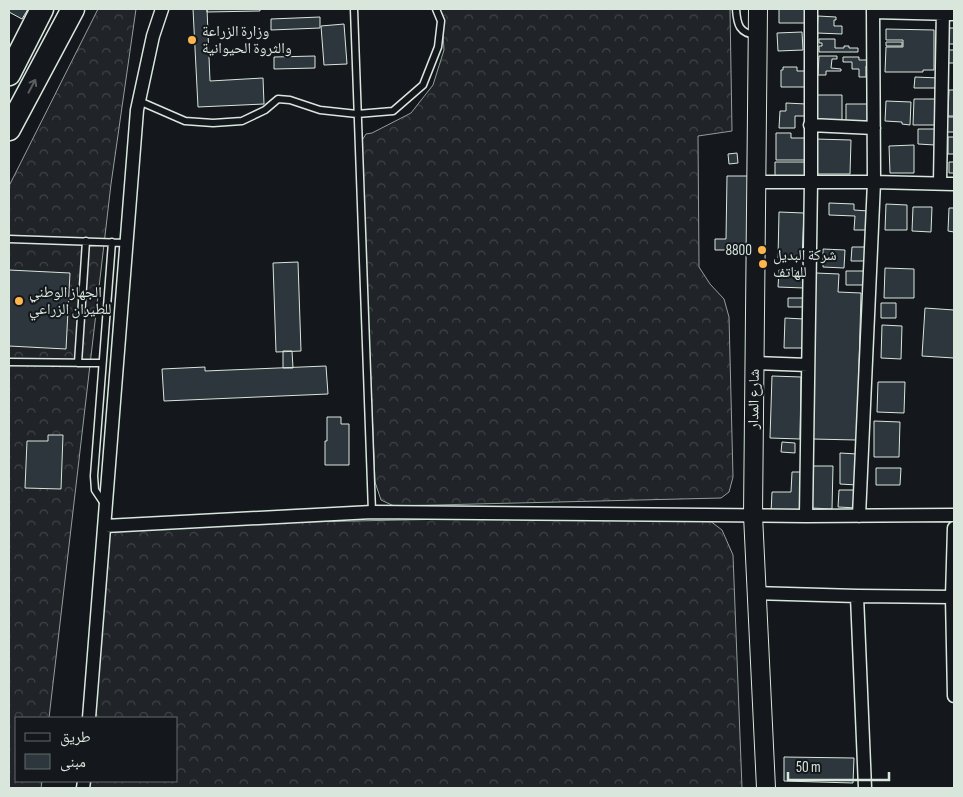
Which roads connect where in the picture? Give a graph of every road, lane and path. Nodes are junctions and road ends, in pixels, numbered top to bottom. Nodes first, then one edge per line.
1 (42, 9) edge
2 (73, 9) edge
3 (162, 9) edge
4 (354, 9) edge
5 (436, 9) edge
6 (736, 9) edge
7 (758, 9) edge
8 (811, 9) edge
9 (873, 10) edge
10 (947, 12) edge
11 (758, 35) junction
12 (9, 74) edge
13 (140, 101) junction
14 (357, 114) junction
15 (810, 125) junction
16 (874, 128) junction
17 (9, 129) edge
18 (757, 182) junction
19 (811, 182) junction
20 (874, 182) junction
21 (940, 183) junction
22 (954, 184) edge
23 (9, 239) edge
24 (86, 242) junction
25 (112, 242) junction
26 (127, 243) junction
27 (9, 362) edge
28 (78, 363) junction
29 (102, 363) junction
30 (755, 363) junction
31 (808, 365) junction
32 (107, 508) junction
33 (372, 512) junction
34 (753, 516) junction
35 (806, 516) junction
36 (860, 516) junction
37 (954, 516) edge
38 (105, 526) junction
39 (954, 528) edge
40 (756, 593) junction
41 (856, 596) junction
42 (952, 597) junction
43 (954, 696) edge
44 (89, 717) edge
45 (766, 788) edge
46 (865, 788) edge

1 - 12 highway
17 -> 2 highway
3 - 13 street
4 - 14 lane
5 - 14 lane
6 - 11 lane
7 - 11 street, شارع المدار
8 - 15 street
9 - 10 street
9 - 16 street
10 - 21 street
11 - 18 street, شارع المدار
13 - 14 lane
13 - 26 street
14 - 33 lane
15 - 16 street
15 - 19 street
16 - 20 street
18 - 19 street
18 - 30 street, شارع المدار
19 - 20 street
19 - 31 street
20 - 21 street
20 - 36 street
21 - 22 street
23 - 24 lane
24 - 25 lane
24 - 28 lane
25 - 26 lane
25 - 29 lane
26 - 32 street
27 - 28 lane
28 - 29 lane
29 - 32 lane
30 - 31 street
30 - 34 street, شارع المدار
31 - 35 street
32 - 38 street
33 - 34 street
33 - 38 street
34 - 35 street
34 - 40 street, شارع المدار
35 - 36 street
36 - 37 street
38 - 44 street
39 - 42 street
40 - 41 street
40 - 45 street, شارع المدار
41 - 42 street
41 - 46 street
42 - 43 street

